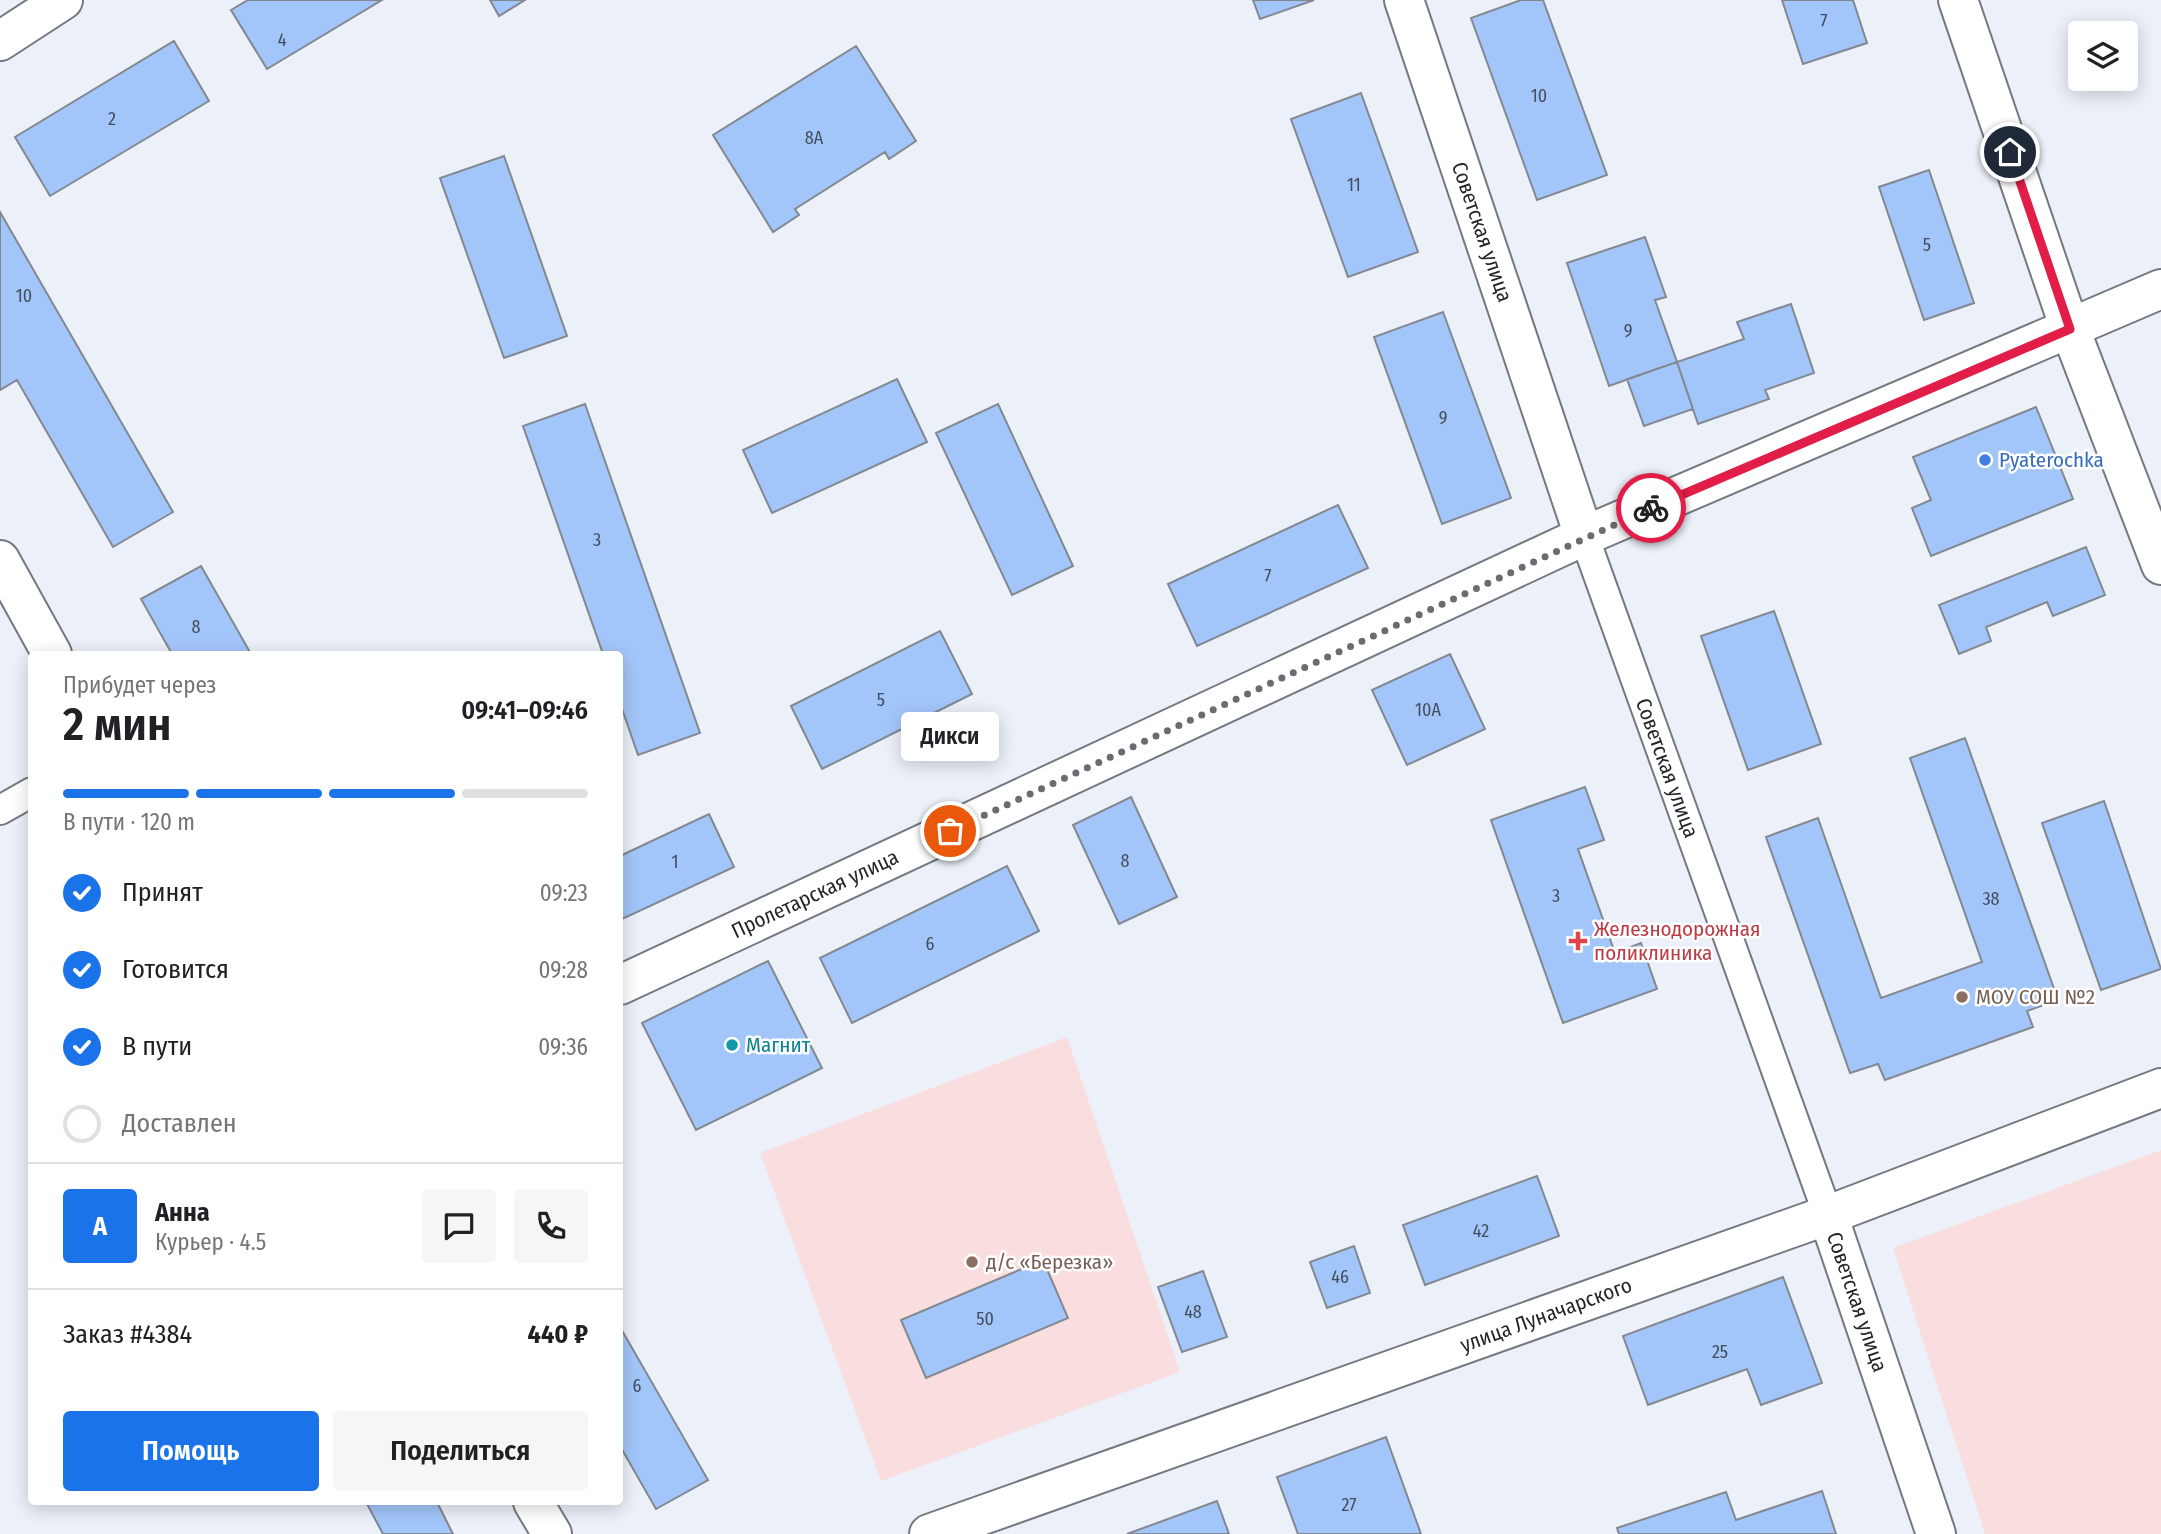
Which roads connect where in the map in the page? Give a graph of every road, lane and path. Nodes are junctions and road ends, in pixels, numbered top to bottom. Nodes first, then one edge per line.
1 (63, 0) edge
2 (1404, 0) edge
3 (1958, 0) edge
4 (0, 41) edge
5 (2161, 289) edge
6 (2070, 329) junction
7 (1584, 536) junction
8 (0, 560) edge
9 (2161, 565) edge
10 (50, 651) edge
11 (28, 794) edge
12 (0, 810) edge
13 (623, 984) edge
14 (2161, 1088) edge
15 (1828, 1215) junction
16 (535, 1505) edge
17 (552, 1534) edge
18 (929, 1534) edge
19 (1936, 1534) edge

1 - 4 street
2 - 7 street, Советская улица
3 - 6 street
5 - 6 street, Пролетарская улица
6 - 7 street, Пролетарская улица
6 - 9 street
7 - 13 street, Пролетарская улица
7 - 15 street, Советская улица
8 - 10 street
11 - 12 street
14 - 15 street, улица Луначарского
15 - 18 street, улица Луначарского
15 - 19 street, Советская улица
16 - 17 street

